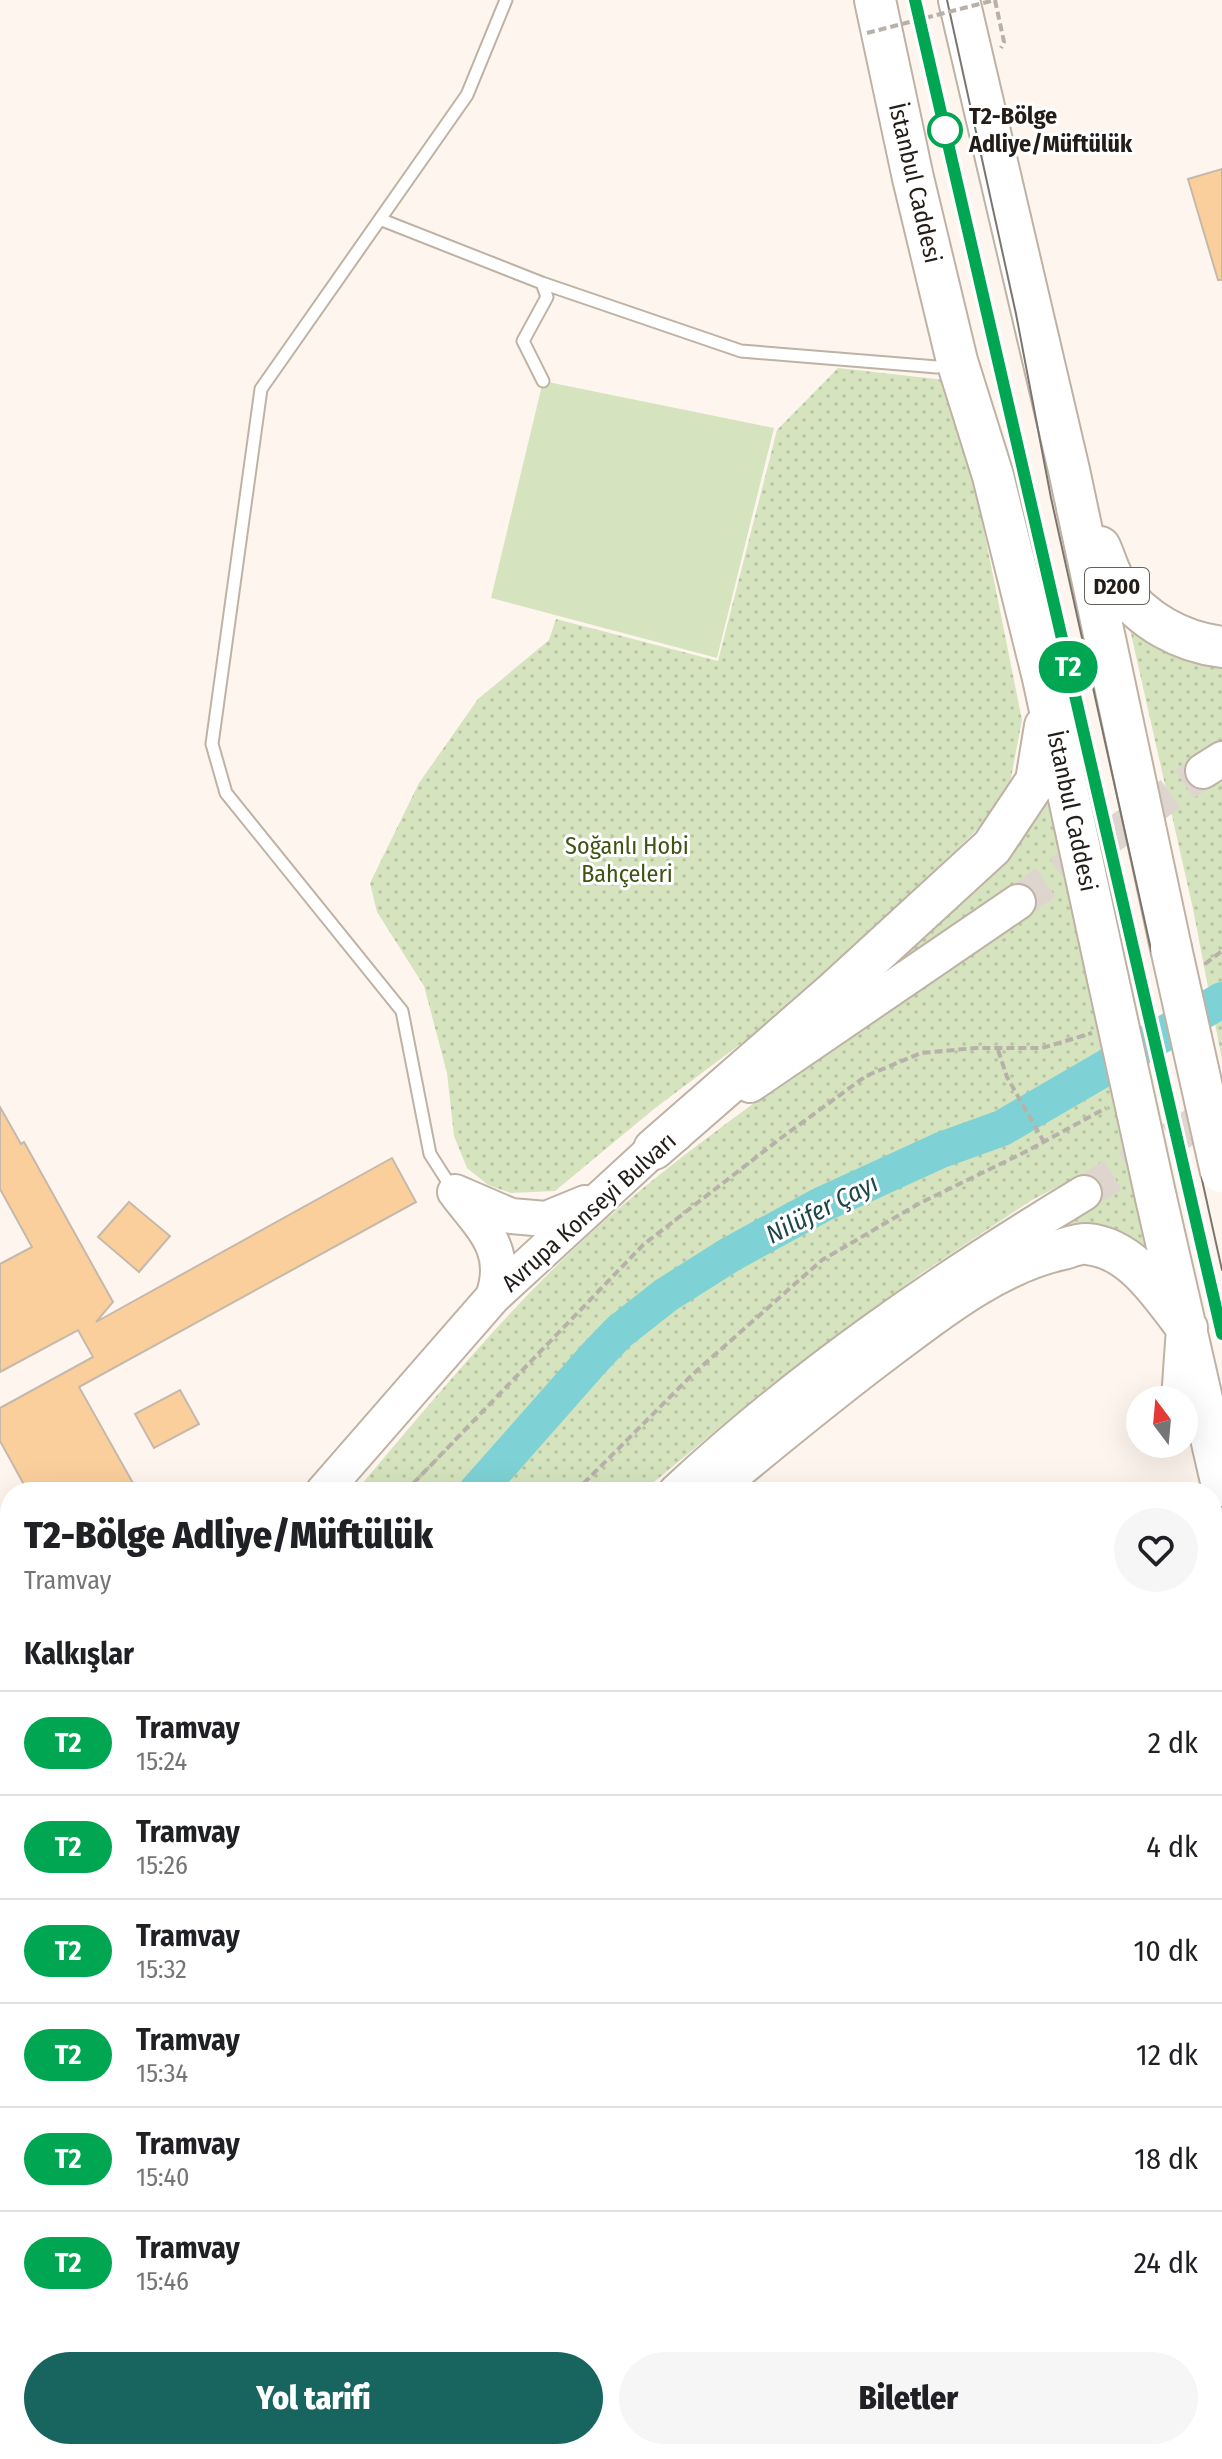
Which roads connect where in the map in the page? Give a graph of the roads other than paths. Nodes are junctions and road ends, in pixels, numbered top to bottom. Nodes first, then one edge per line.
1 (506, 0) edge
2 (959, 0) edge
3 (873, 9) edge
4 (382, 220) junction
5 (542, 283) junction
6 (957, 361) junction
7 (543, 381) dead end
8 (1069, 470) junction
9 (1222, 647) edge
10 (1043, 678) junction
11 (1018, 902) tunnel mouth
12 (654, 1149) junction
13 (1222, 1174) edge
14 (455, 1192) junction
15 (1084, 1193) tunnel mouth
16 (600, 1197) junction
17 (493, 1297) junction
18 (1187, 1328) junction
19 (1183, 1386) edge
20 (1194, 1458) edge
21 (333, 1482) edge
22 (687, 1482) edge
23 (720, 1482) edge
24 (1200, 1482) edge
25 (1221, 1482) edge

1 - 4 lane
2 - 8 highway
3 - 6 highway, İstanbul Caddesi
4 - 5 lane
4 - 14 lane
5 - 6 lane
5 - 7 lane
6 - 10 highway, İstanbul Caddesi
8 - 9 highway, D200
8 - 13 highway, bridge
10 - 12 highway
10 - 18 highway, İstanbul Caddesi, bridge
11 - 12 main road, Avrupa Konseyi Bulvarı
12 - 16 main road, Avrupa Konseyi Bulvarı
14 - 16 main road
14 - 17 main road
15 - 22 main road
16 - 17 main road, Avrupa Konseyi Bulvarı
17 - 21 main road, Avrupa Konseyi Bulvarı
18 - 19 highway
18 - 23 highway
18 - 25 highway, İstanbul Caddesi
20 - 24 highway

